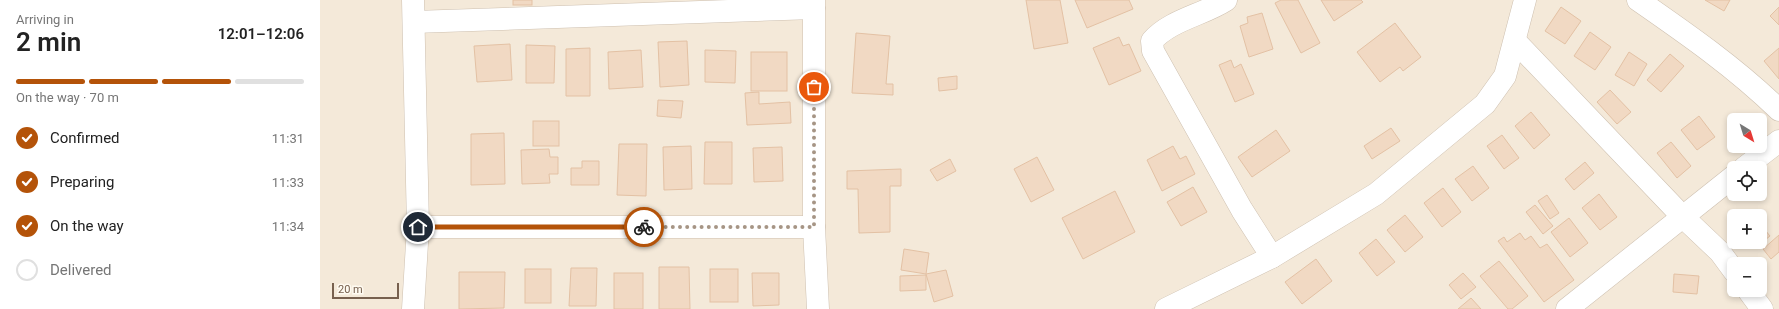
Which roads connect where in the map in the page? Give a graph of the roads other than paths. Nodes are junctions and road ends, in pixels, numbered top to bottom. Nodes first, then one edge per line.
1 (413, 0) edge
2 (1226, 0) edge
3 (1525, 0) edge
4 (1638, 0) edge
5 (814, 4) edge
6 (414, 22) junction
7 (1515, 41) junction
8 (1779, 110) edge
9 (1779, 141) edge
10 (1753, 161) edge
11 (1727, 181) edge
12 (1682, 216) junction
13 (418, 227) junction
14 (814, 227) junction
15 (1272, 257) junction
16 (1727, 262) edge
17 (1753, 297) edge
18 (413, 309) edge
19 (818, 309) edge
20 (1166, 309) edge
21 (1567, 309) edge
22 (1762, 309) edge

1 - 6 street
2 - 15 street
3 - 7 street
4 - 8 street
5 - 6 street
5 - 14 street
6 - 13 street
7 - 12 street
7 - 15 street
9 - 10 street
11 - 12 street
12 - 16 street
12 - 21 street
13 - 14 street
13 - 18 street
14 - 19 street
15 - 20 street
17 - 22 street

